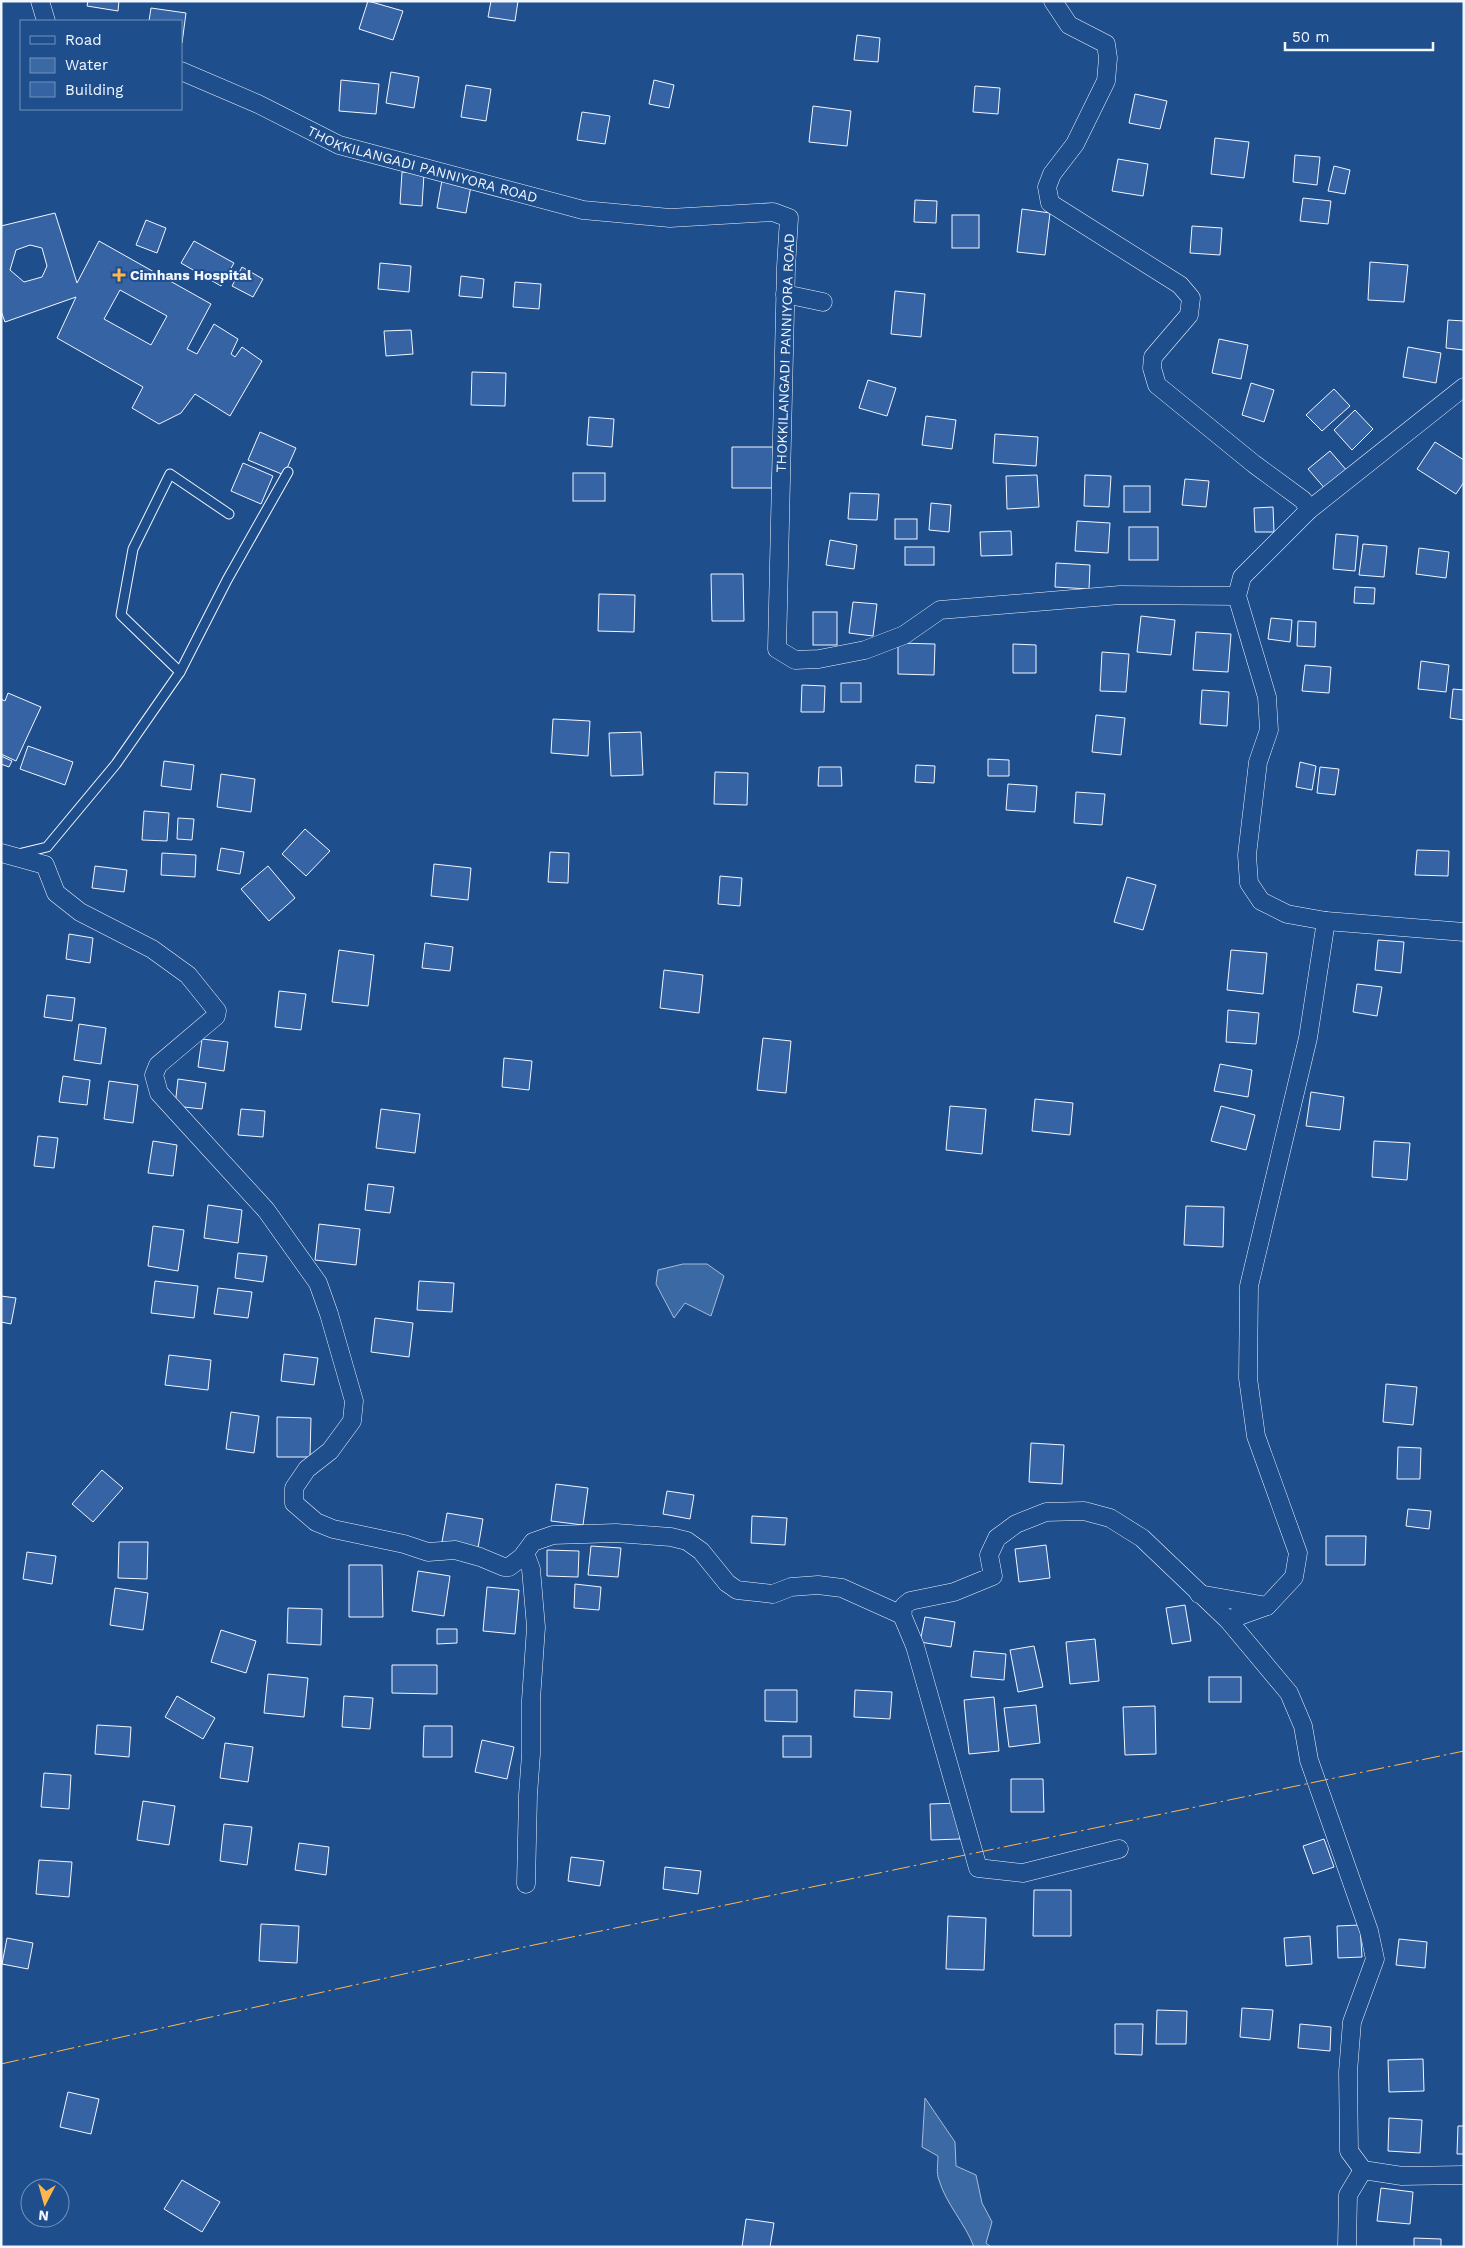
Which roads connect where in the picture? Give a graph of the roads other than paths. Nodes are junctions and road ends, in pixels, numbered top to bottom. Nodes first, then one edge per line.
1 (40, 1) edge
2 (1053, 1) edge
3 (46, 20) edge
4 (182, 71) edge
5 (786, 294) junction
6 (823, 302) dead end
7 (1464, 387) edge
8 (288, 472) dead end
9 (1310, 510) junction
10 (228, 514) dead end
11 (1237, 596) junction
12 (180, 672) junction
13 (6, 854) edge
14 (1326, 921) junction
15 (1464, 932) edge
16 (525, 1553) junction
17 (1198, 1593) junction
18 (1268, 1606) junction
19 (902, 1615) junction
20 (1228, 1620) junction
21 (1119, 1849) dead end
22 (526, 1884) dead end
23 (1363, 2170) junction
24 (1464, 2175) edge
25 (1347, 2247) edge

1 - 3 street
2 - 9 street
4 - 5 street, THOKKILANGADI PANNIYORA ROAD
5 - 6 street
5 - 11 street, THOKKILANGADI PANNIYORA ROAD
7 - 9 street
8 - 12 lane
9 - 11 street
10 - 12 lane
11 - 14 street
12 - 13 lane
13 - 16 street
14 - 15 street
14 - 18 street
16 - 19 street
16 - 22 street
17 - 18 street
17 - 19 street
17 - 20 street
18 - 20 street
19 - 21 street
20 - 23 street
23 - 24 street
23 - 25 street

